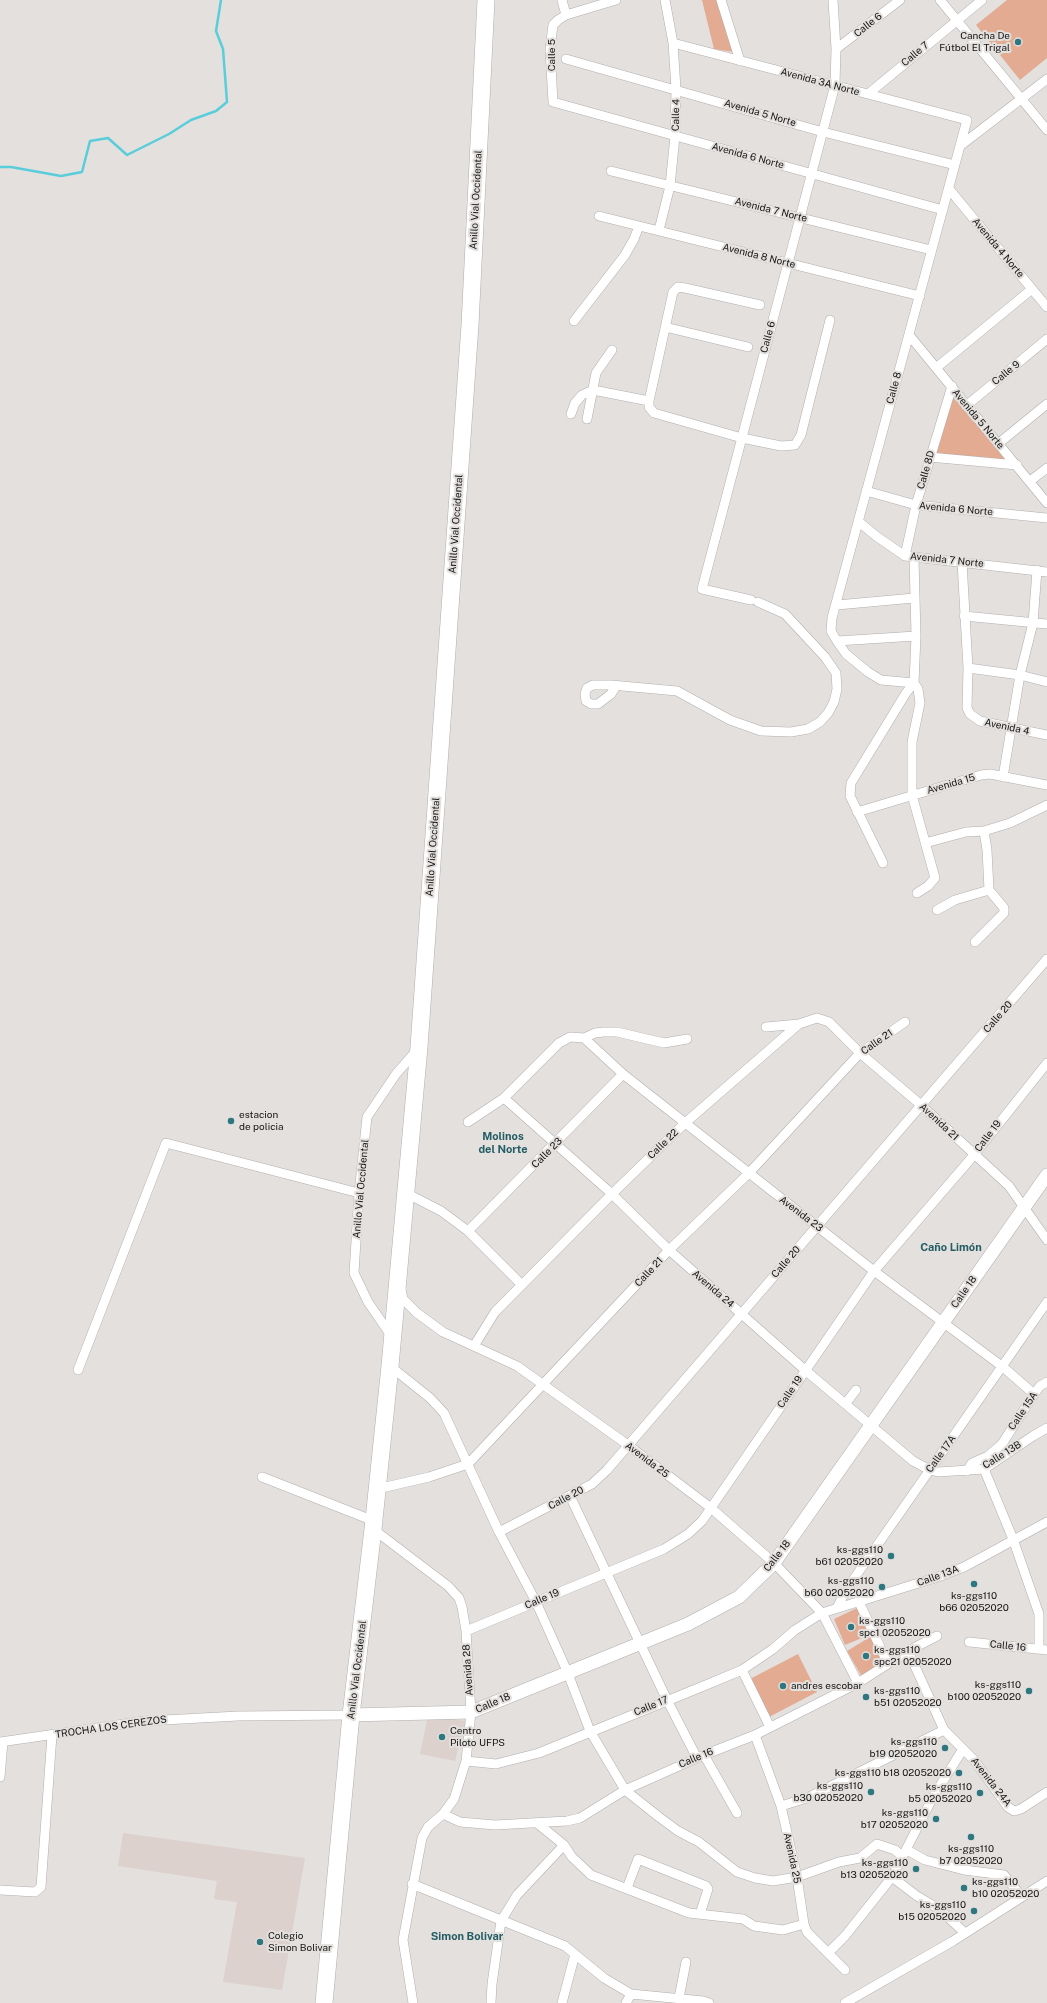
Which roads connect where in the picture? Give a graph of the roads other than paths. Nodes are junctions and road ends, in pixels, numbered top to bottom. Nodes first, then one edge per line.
1 (486, 0) edge
2 (562, 0) edge
3 (616, 0) edge
4 (665, 0) edge
5 (721, 0) edge
6 (833, 0) edge
7 (900, 0) edge
8 (940, 0) edge
9 (982, 0) edge
10 (566, 15) junction
11 (956, 21) junction
12 (673, 43) junction
13 (836, 49) junction
14 (566, 59) dead end
15 (740, 61) junction
16 (1047, 79) edge
17 (835, 85) junction
18 (676, 89) junction
19 (868, 94) junction
20 (1022, 98) junction
21 (553, 102) joint
22 (967, 120) joint
23 (1047, 130) edge
24 (823, 132) junction
25 (675, 136) junction
26 (960, 146) junction
27 (955, 165) junction
28 (611, 171) dead end
29 (812, 173) junction
30 (670, 186) junction
31 (949, 189) junction
32 (943, 210) junction
33 (599, 216) dead end
34 (800, 217) junction
35 (639, 226) junction
36 (659, 230) junction
37 (931, 250) junction
38 (788, 263) junction
39 (1032, 289) junction
40 (920, 296) junction
41 (760, 305) dead end
42 (1047, 307) edge
43 (830, 320) dead end
44 (574, 321) dead end
45 (665, 327) junction
46 (909, 335) junction
47 (1047, 339) edge
48 (748, 347) dead end
49 (612, 350) dead end
50 (936, 368) junction
51 (952, 386) junction
52 (593, 390) junction
53 (649, 401) junction
54 (1047, 404) edge
55 (966, 406) junction
56 (571, 414) dead end
57 (587, 419) dead end
58 (742, 438) junction
59 (999, 443) junction
60 (929, 457) junction
61 (1017, 465) junction
62 (1047, 468) edge
63 (1030, 481) junction
64 (866, 491) junction
65 (1047, 503) edge
66 (916, 505) junction
67 (1047, 518) edge
68 (858, 521) junction
69 (910, 557) junction
70 (962, 562) junction
71 (1037, 570) junction
72 (1047, 572) edge
73 (914, 598) junction
74 (837, 604) junction
75 (964, 616) junction
76 (1033, 623) junction
77 (1047, 624) edge
78 (916, 636) junction
79 (837, 641) junction
80 (968, 668) junction
81 (1020, 675) junction
82 (1047, 682) edge
83 (914, 683) junction
84 (616, 686) dead end
85 (1012, 727) junction
86 (1047, 736) edge
87 (1003, 777) junction
88 (1047, 784) edge
89 (912, 796) junction
90 (1047, 805) edge
91 (857, 812) junction
92 (984, 831) junction
93 (925, 843) junction
94 (883, 863) dead end
95 (989, 890) junction
96 (918, 893) dead end
97 (937, 910) dead end
98 (975, 942) dead end
99 (1047, 960) edge
100 (817, 1018) joint
101 (905, 1022) dead end
102 (799, 1024) junction
103 (766, 1027) dead end
104 (584, 1038) junction
105 (687, 1039) dead end
106 (419, 1047) junction
107 (860, 1053) junction
108 (1047, 1063) edge
109 (623, 1074) junction
110 (504, 1098) junction
111 (921, 1105) junction
112 (468, 1122) dead end
113 (685, 1123) junction
114 (555, 1145) junction
115 (974, 1155) junction
116 (748, 1173) junction
117 (1047, 1175) edge
118 (360, 1193) junction
119 (406, 1193) junction
120 (612, 1194) junction
121 (1024, 1206) junction
122 (817, 1226) junction
123 (468, 1231) junction
124 (1047, 1240) edge
125 (669, 1250) junction
126 (874, 1271) junction
127 (398, 1282) junction
128 (522, 1285) junction
129 (1047, 1302) edge
130 (741, 1314) junction
131 (942, 1322) junction
132 (392, 1338) junction
133 (474, 1346) junction
134 (390, 1366) junction
135 (1003, 1367) junction
136 (78, 1370) dead end
137 (805, 1370) junction
138 (1047, 1382) edge
139 (543, 1383) junction
140 (856, 1390) dead end
141 (1034, 1394) junction
142 (846, 1403) junction
143 (870, 1424) junction
144 (1047, 1428) edge
145 (628, 1445) junction
146 (468, 1464) junction
147 (984, 1469) junction
148 (930, 1470) junction
149 (967, 1471) junction
150 (262, 1477) dead end
151 (377, 1489) junction
152 (570, 1496) junction
153 (711, 1508) junction
154 (1047, 1522) edge
155 (374, 1525) junction
156 (499, 1532) junction
157 (1013, 1539) junction
158 (774, 1563) junction
159 (607, 1571) junction
160 (536, 1602) junction
161 (859, 1602) junction
162 (838, 1608) junction
163 (822, 1613) junction
164 (1043, 1614) edge
165 (466, 1631) junction
166 (937, 1636) dead end
167 (969, 1642) dead end
168 (641, 1643) junction
169 (1043, 1649) edge
170 (908, 1651) junction
171 (888, 1664) junction
172 (742, 1670) junction
173 (567, 1671) junction
174 (858, 1683) junction
175 (667, 1700) junction
176 (472, 1712) junction
177 (352, 1714) junction
178 (770, 1727) junction
179 (944, 1730) junction
180 (590, 1731) junction
181 (52, 1735) junction
182 (755, 1735) junction
183 (2, 1742) edge
184 (963, 1749) junction
185 (700, 1756) junction
186 (466, 1761) junction
187 (0, 1777) edge
188 (625, 1790) junction
189 (1047, 1792) edge
190 (781, 1806) junction
191 (737, 1813) dead end
192 (443, 1814) junction
193 (537, 1823) junction
194 (564, 1845) junction
195 (905, 1854) junction
196 (797, 1877) junction
197 (892, 1877) junction
198 (1047, 1881) edge
199 (412, 1884) junction
200 (627, 1888) junction
201 (0, 1890) edge
202 (1022, 1897) junction
203 (700, 1914) junction
204 (501, 1921) junction
205 (804, 1924) junction
206 (965, 1933) junction
207 (829, 1952) junction
208 (575, 1954) junction
209 (686, 1962) dead end
210 (845, 1970) dead end
211 (631, 1994) junction
212 (678, 1998) junction
213 (324, 2003) edge
214 (413, 2003) edge
215 (491, 2003) edge
216 (562, 2003) edge
217 (626, 2003) edge
218 (709, 2003) edge
219 (845, 2003) edge

1 - 106 highway, Anillo Vial Occidental
2 - 10 street
3 - 10 street
4 - 12 street, Calle 4
5 - 15 street
6 - 13 street
7 - 13 street, Calle 6
8 - 11 street
9 - 11 street, Calle 7
10 - 21 street, Calle 5
11 - 19 street, Calle 7
11 - 20 street
12 - 15 street, Avenida 3A Norte
12 - 18 street, Calle 4
13 - 17 street
14 - 18 street, Avenida 5 Norte
15 - 17 street, Avenida 3A Norte
16 - 20 street
17 - 19 street, Avenida 3A Norte
17 - 24 street, Calle 6
18 - 24 street, Avenida 5 Norte
18 - 25 street, Calle 4
19 - 22 street, Avenida 3A Norte
20 - 23 street
20 - 26 street
21 - 25 street, Avenida 6 Norte
22 - 26 street, Calle 8
24 - 27 street, Avenida 5 Norte
24 - 29 street, Calle 6
25 - 29 street, Avenida 6 Norte
25 - 30 street, Calle 4
26 - 27 street, Calle 8
27 - 31 street, Calle 8
28 - 30 street, Avenida 7 Norte
29 - 32 street, Avenida 6 Norte
29 - 34 street, Calle 6
30 - 34 street, Avenida 7 Norte
30 - 36 street, Calle 4
31 - 32 street, Calle 8
31 - 39 street, Avenida 4 Norte
32 - 37 street, Calle 8
33 - 35 street, Avenida 8 Norte
34 - 37 street, Avenida 7 Norte
34 - 38 street, Calle 6
35 - 36 street, Avenida 8 Norte
35 - 44 street
36 - 38 street, Avenida 8 Norte
37 - 40 street, Calle 8
38 - 40 street, Avenida 8 Norte
38 - 58 street, Calle 6
39 - 42 street, Avenida 4 Norte
39 - 50 street
40 - 46 street, Calle 8
41 - 45 street
43 - 58 street
45 - 48 street
45 - 53 street
46 - 50 street, Avenida 5 Norte
46 - 64 street, Calle 8
47 - 55 street, Calle 9
49 - 52 street
50 - 51 street, Avenida 5 Norte
51 - 55 street, Avenida 5 Norte
51 - 60 street, Calle 8D
52 - 53 street
52 - 56 street
52 - 57 street
53 - 58 street
54 - 59 street
55 - 59 street, Avenida 5 Norte
58 - 84 street, Calle 6
59 - 61 street, Avenida 5 Norte
60 - 61 street
60 - 66 street, Calle 8D
61 - 63 street, Avenida 5 Norte
62 - 63 street
63 - 65 street, Avenida 5 Norte
64 - 66 street, Avenida 6 Norte
64 - 68 street, Calle 8
66 - 67 street, Avenida 6 Norte
66 - 69 street, Calle 8D
68 - 69 street, Avenida 7 Norte
68 - 74 street, Calle 8
69 - 70 street, Avenida 7 Norte
69 - 73 street, Calle 8D
70 - 71 street, Avenida 7 Norte
70 - 75 street
71 - 72 street, Avenida 7 Norte
71 - 76 street
73 - 74 street
73 - 78 street, Calle 8D
74 - 79 street, Calle 8
75 - 76 street
75 - 80 street
76 - 77 street
76 - 81 street
78 - 79 street
78 - 83 street, Calle 8D
79 - 83 street
80 - 81 street
80 - 85 street, Avenida 4
81 - 82 street
81 - 85 street
83 - 89 street
83 - 91 street
85 - 86 street, Avenida 4
85 - 87 street
87 - 88 street, Avenida 15
87 - 89 street, Avenida 15
89 - 91 street, Avenida 15
89 - 93 street
90 - 92 street
91 - 94 street
92 - 93 street
92 - 95 street
93 - 96 street
95 - 97 street
95 - 98 street
99 - 111 street, Calle 20
100 - 102 street, Calle 22
100 - 107 street, Avenida 21
101 - 107 street, Calle 21
102 - 103 street
102 - 113 street, Calle 22
104 - 105 street
104 - 109 street, Avenida 23
104 - 110 street
106 - 118 street, Anillo Vial Occidental
106 - 119 highway, Anillo Vial Occidental
107 - 111 street, Avenida 21
107 - 116 street, Calle 21
108 - 115 street, Calle 19
109 - 113 street, Avenida 23
109 - 114 street, Calle 23
110 - 112 street
110 - 114 street, Avenida 24
111 - 115 street, Avenida 21
111 - 122 street, Calle 20
113 - 116 street, Avenida 23
113 - 120 street, Calle 22
114 - 120 street, Avenida 24
114 - 123 street, Calle 23
115 - 121 street, Avenida 21
115 - 126 street, Calle 19
116 - 122 street, Avenida 23
116 - 125 street, Calle 21
117 - 121 street, Calle 18
118 - 132 street, Anillo Vial Occidental
118 - 136 street
119 - 123 street
119 - 127 highway, Anillo Vial Occidental
120 - 125 street, Avenida 24
120 - 128 street, Calle 22
121 - 124 street, Avenida 21
121 - 131 street, Calle 18
122 - 126 street, Avenida 23
122 - 130 street, Calle 20
123 - 128 street
125 - 130 street, Avenida 24
125 - 139 street, Calle 21
126 - 131 street, Avenida 23
126 - 137 street, Calle 19
127 - 132 highway, Anillo Vial Occidental
127 - 133 street, Avenida 25
128 - 133 street, Calle 22
129 - 135 street, Calle 17A
130 - 137 street, Avenida 24
130 - 145 street, Calle 20
131 - 135 street, Avenida 23
131 - 143 street, Calle 18
132 - 134 highway, Anillo Vial Occidental
133 - 139 street, Avenida 25
134 - 146 street
134 - 151 highway, Anillo Vial Occidental
135 - 141 street, Avenida 23
135 - 148 street, Calle 17A
137 - 142 street, Avenida 24
137 - 153 street, Calle 19
138 - 141 street, Calle 15A
139 - 145 street, Avenida 25
139 - 146 street, Calle 21
140 - 142 street
141 - 149 street, Calle 15A
142 - 143 street, Avenida 24
143 - 148 street, Avenida 24
143 - 158 street, Calle 18
144 - 147 street, Calle 13B
145 - 152 street, Calle 20
145 - 153 street, Avenida 25
146 - 151 street, Calle 21
146 - 156 street
147 - 149 street, Calle 13B
147 - 157 street
148 - 149 street, Calle 13B
148 - 162 street, Calle 17A
150 - 155 street, Avenida 28
151 - 155 highway, Anillo Vial Occidental
152 - 156 street, Calle 20
152 - 159 street
153 - 158 street, Avenida 25
153 - 159 street, Calle 19
154 - 157 street, Calle 13A
155 - 165 street, Avenida 28
155 - 177 highway, Anillo Vial Occidental
156 - 160 street
157 - 161 street, Calle 13A
157 - 164 street
158 - 163 street, Avenida 25
158 - 168 street, Calle 18
159 - 160 street, Calle 19
159 - 168 street
160 - 165 street, Calle 19
160 - 173 street
161 - 162 street, Calle 13A
161 - 171 street
162 - 163 street, Calle 13A
163 - 172 street, Calle 17
163 - 174 street, Avenida 25
164 - 169 street
165 - 176 street, Avenida 28
166 - 170 street, Calle 16
167 - 169 street, Calle 16
168 - 173 street, Calle 18
168 - 175 street
170 - 171 street, Calle 16
170 - 179 street, Avenida 24A
171 - 174 street, Calle 16
172 - 175 street, Calle 17
172 - 178 street
173 - 176 street, Calle 18
173 - 180 street
174 - 178 street, Calle 16
175 - 180 street, Calle 17
175 - 185 street
176 - 177 street, Calle 18
176 - 186 street, Avenida 28
177 - 181 street, TROCHA LOS CEREZOS
177 - 213 highway, Anillo Vial Occidental
178 - 182 street, Calle 16
179 - 184 street, Avenida 24A
179 - 190 street
180 - 186 street, Calle 17
180 - 188 street
181 - 183 street, TROCHA LOS CEREZOS
181 - 201 street
182 - 185 street, Calle 16
182 - 190 street, Avenida 25
183 - 187 street
184 - 189 street, Avenida 24A
184 - 195 street
185 - 188 street, Calle 16
185 - 191 street
186 - 192 street, Avenida 28
188 - 193 street, Calle 16
188 - 196 street
190 - 196 street, Avenida 25
192 - 193 street, Calle 16
192 - 199 street, Avenida 28
193 - 194 street
194 - 200 street
194 - 204 street
195 - 196 street
195 - 197 street
195 - 202 street
196 - 205 street, Avenida 25
197 - 206 street
197 - 207 street
198 - 202 street
199 - 204 street
199 - 214 street, Avenida 28
200 - 203 street
200 - 203 street
202 - 206 street
203 - 205 street
204 - 208 street
204 - 215 street
205 - 207 street, Avenida 25
206 - 219 street
207 - 210 street, Avenida 25
208 - 211 street
208 - 216 street
209 - 212 street
211 - 212 street
211 - 217 street
212 - 218 street

